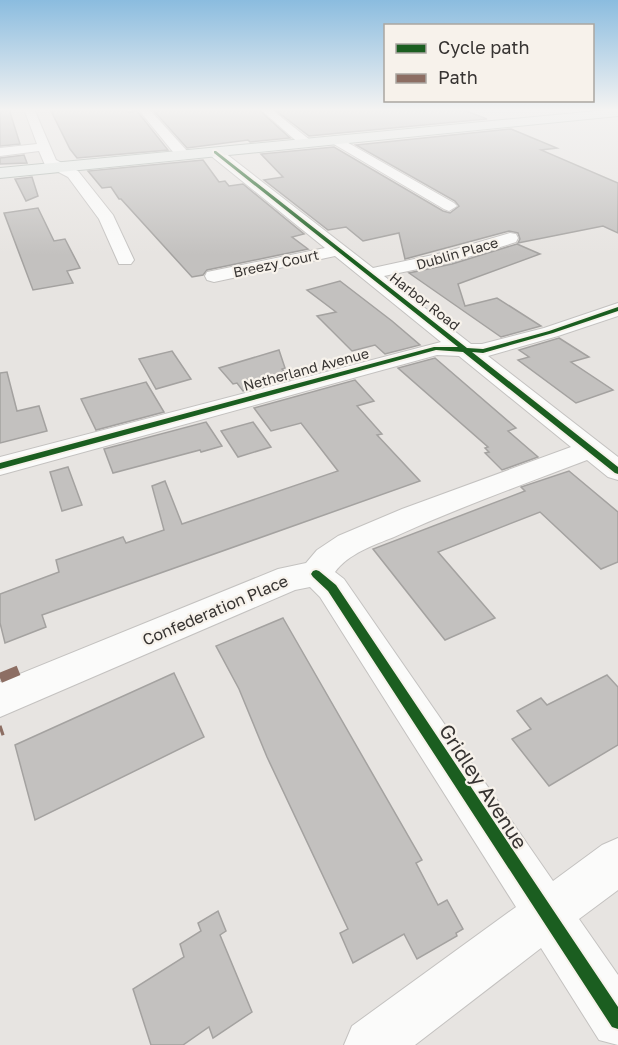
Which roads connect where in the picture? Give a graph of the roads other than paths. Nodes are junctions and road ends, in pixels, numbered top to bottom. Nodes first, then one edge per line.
1 (49, 158) edge
2 (157, 158) edge
3 (222, 158) edge
4 (366, 158) edge
5 (61, 168) junction
6 (0, 173) edge
7 (449, 206) dead end
8 (510, 238) dead end
9 (339, 250) junction
10 (125, 260) dead end
11 (369, 274) junction
12 (214, 276) dead end
13 (618, 309) edge
14 (466, 350) junction
15 (590, 449) junction
16 (0, 466) edge
17 (618, 471) edge
18 (316, 574) junction
19 (0, 700) edge
20 (618, 861) edge
21 (547, 912) junction
22 (618, 1021) edge
23 (371, 1045) edge

1 - 5 street
2 - 5 main road
3 - 9 street, Harbor Road
4 - 7 street
5 - 6 main road
5 - 10 street
8 - 11 street, Dublin Place
9 - 11 street, Harbor Road
9 - 12 street, Breezy Court
11 - 14 street, Harbor Road
13 - 14 street, Netherland Avenue
14 - 15 street, Harbor Road
14 - 16 street, Netherland Avenue
15 - 17 street, Harbor Road
15 - 18 street
18 - 19 street, Confederation Place
18 - 21 street, Gridley Avenue
20 - 21 street
21 - 22 street, Gridley Avenue
21 - 23 street

